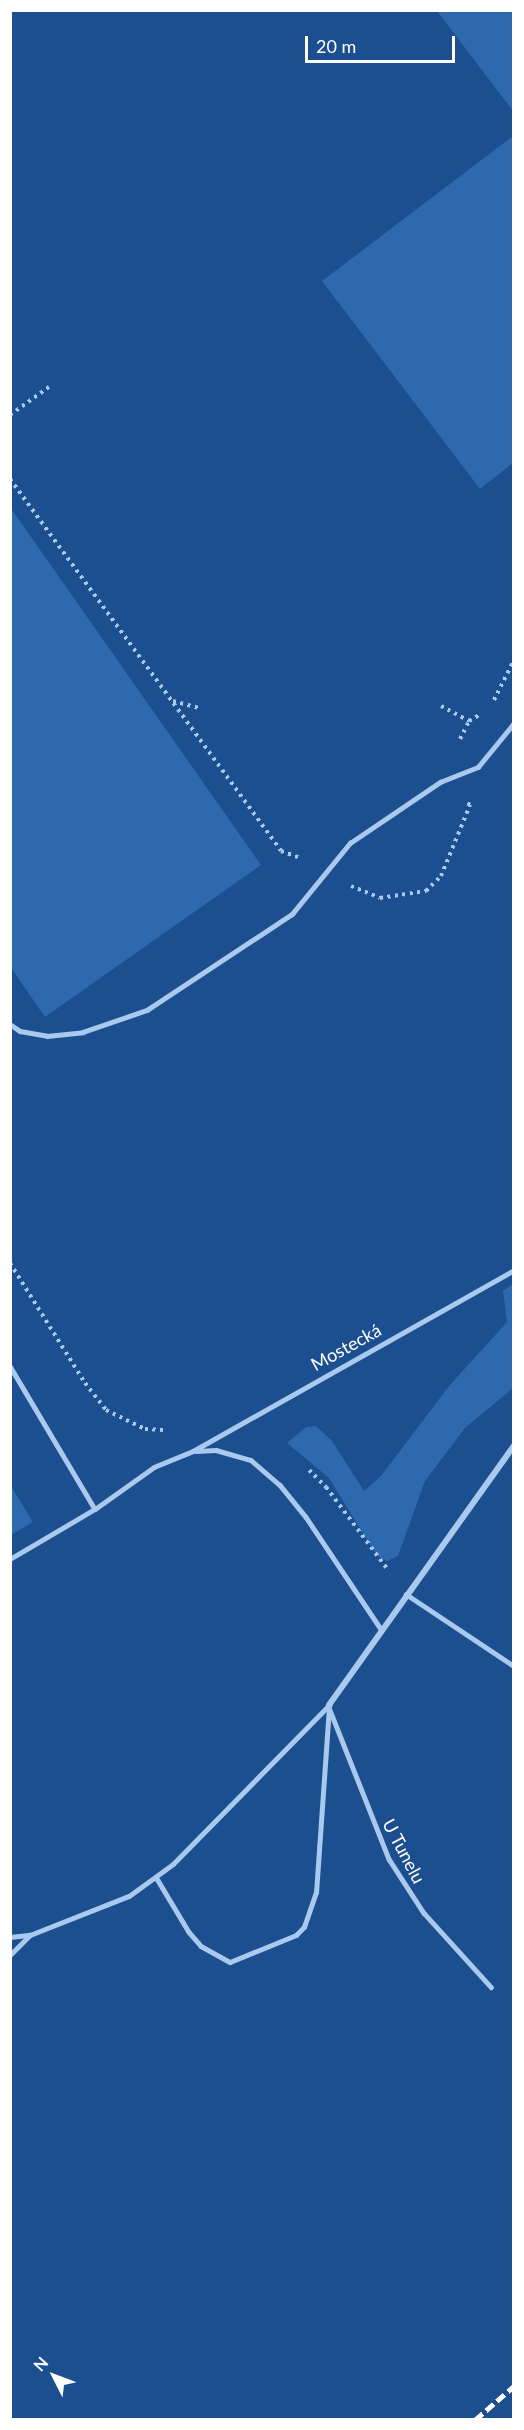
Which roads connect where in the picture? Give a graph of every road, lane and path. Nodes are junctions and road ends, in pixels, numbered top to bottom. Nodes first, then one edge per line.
1 (49, 387) dead end
2 (10, 415) edge
3 (10, 479) edge
4 (513, 660) edge
5 (172, 701) junction
6 (441, 706) dead end
7 (200, 708) dead end
8 (513, 723) edge
9 (440, 782) junction
10 (326, 869) junction
11 (10, 1024) edge
12 (10, 1263) edge
13 (513, 1270) edge
14 (10, 1366) edge
15 (166, 1430) dead end
16 (513, 1446) edge
17 (193, 1450) junction
18 (95, 1509) junction
19 (10, 1559) edge
20 (406, 1594) junction
21 (381, 1629) junction
22 (513, 1666) edge
23 (329, 1706) junction
24 (156, 1877) junction
25 (30, 1935) junction
26 (10, 1937) edge
27 (10, 1955) edge
28 (491, 1987) dead end

1 - 2 path
3 - 5 path
4 - 6 path
5 - 7 path
5 - 10 path
8 - 9 lane
9 - 10 lane
9 - 10 path
10 - 11 lane
12 - 15 path
13 - 17 lane, Mostecká
14 - 18 lane
16 - 20 street
17 - 18 lane, Mostecká
17 - 21 lane, Mostecká
18 - 19 lane, Mostecká
20 - 21 street
20 - 22 lane
21 - 23 street
23 - 24 lane
23 - 24 lane
23 - 28 lane, U Tunelu
24 - 25 lane
25 - 26 lane
25 - 27 lane

